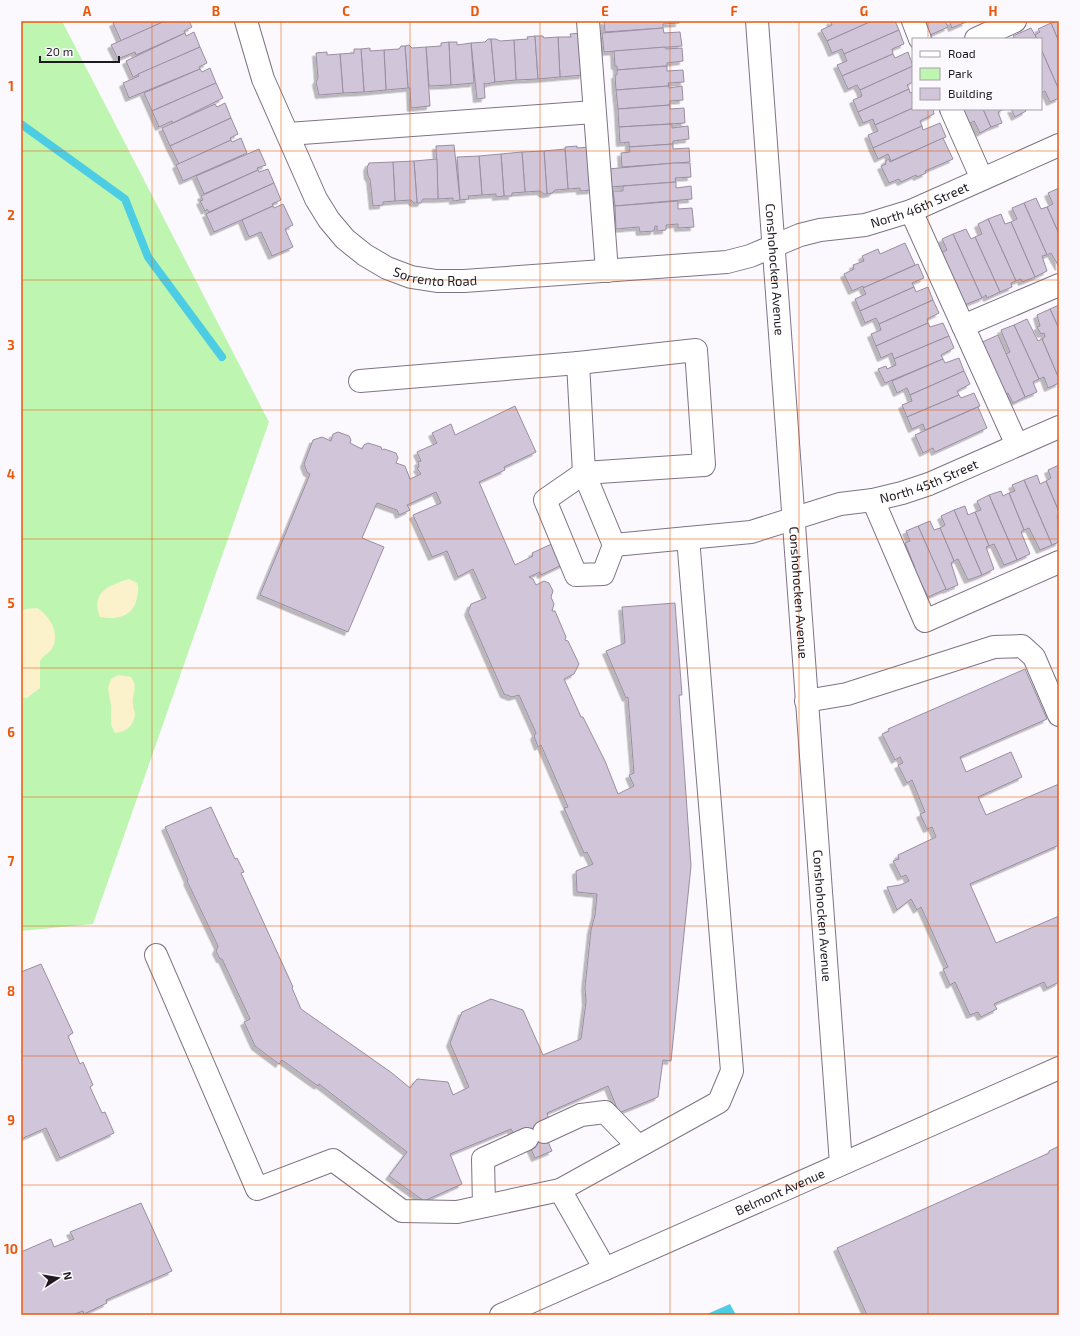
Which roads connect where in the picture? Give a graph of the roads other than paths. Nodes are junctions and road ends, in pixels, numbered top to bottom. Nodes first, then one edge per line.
1 (246, 21) edge
2 (588, 21) edge
3 (757, 21) edge
4 (913, 21) edge
5 (1015, 21) edge
6 (920, 38) edge
7 (978, 38) edge
8 (951, 110) edge
9 (594, 112) junction
10 (288, 134) junction
11 (1059, 145) edge
12 (982, 179) junction
13 (911, 211) junction
14 (774, 247) junction
15 (607, 271) junction
16 (1059, 285) edge
17 (964, 326) junction
18 (578, 363) junction
19 (360, 381) dead end
20 (1059, 427) edge
21 (1017, 445) junction
22 (584, 473) junction
23 (873, 500) junction
24 (793, 519) junction
25 (688, 538) junction
26 (614, 545) junction
27 (1059, 562) edge
28 (806, 701) junction
29 (1059, 715) edge
30 (156, 955) dead end
31 (1059, 1068) edge
32 (638, 1146) junction
33 (841, 1164) junction
34 (560, 1190) junction
35 (484, 1206) junction
36 (605, 1269) junction
37 (501, 1315) edge

1 - 10 main road, Sorrento Road
2 - 9 main road
3 - 14 main road, Conshohocken Avenue
4 - 6 main road
5 - 7 main road
8 - 12 main road
9 - 10 main road
9 - 15 main road
10 - 15 main road, Sorrento Road
11 - 12 main road, North 46th Street
12 - 13 main road, North 46th Street
13 - 14 main road, North 46th Street
13 - 17 main road
14 - 15 main road, Sorrento Road
14 - 24 main road, Conshohocken Avenue
16 - 17 main road
17 - 21 main road
18 - 19 main road
18 - 22 main road
18 - 22 main road
20 - 21 main road, North 45th Street
21 - 23 main road, North 45th Street
22 - 26 main road
22 - 26 main road
23 - 24 main road, North 45th Street
23 - 27 main road
24 - 25 main road, North 45th Street
24 - 28 main road, Conshohocken Avenue
25 - 26 main road, North 45th Street
25 - 32 main road
28 - 29 main road
28 - 33 main road, Conshohocken Avenue
30 - 35 main road
31 - 33 main road, Belmont Avenue
32 - 34 main road
32 - 35 main road
33 - 36 main road, Belmont Avenue
34 - 35 main road
34 - 36 main road
36 - 37 main road, Belmont Avenue

